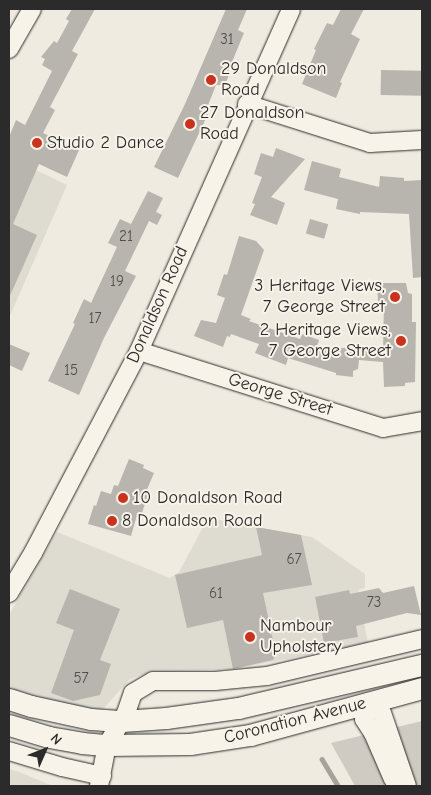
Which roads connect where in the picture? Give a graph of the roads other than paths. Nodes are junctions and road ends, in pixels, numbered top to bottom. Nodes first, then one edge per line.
1 (32, 9) edge
2 (291, 9) edge
3 (9, 49) edge
4 (247, 104) junction
5 (422, 140) edge
6 (139, 351) junction
7 (422, 421) edge
8 (9, 593) edge
9 (422, 639) edge
10 (422, 664) edge
11 (363, 678) junction
12 (422, 688) edge
13 (9, 699) edge
14 (370, 702) junction
15 (122, 720) junction
16 (9, 725) edge
17 (107, 745) junction
18 (9, 751) edge
19 (100, 781) edge
20 (395, 786) edge
21 (408, 786) edge

1 - 3 street
2 - 4 street, Donaldson Road
4 - 5 street
4 - 6 street, Donaldson Road
6 - 7 street, George Street
6 - 8 street, Donaldson Road
9 - 15 street
10 - 11 main road, Coronation Avenue
11 - 14 street
11 - 15 main road, Coronation Avenue
12 - 14 main road, Coronation Avenue
13 - 15 main road, Coronation Avenue
14 - 17 main road, Coronation Avenue
14 - 20 street
14 - 21 street
15 - 17 street
16 - 17 main road, Coronation Avenue
17 - 19 street
18 - 19 street

